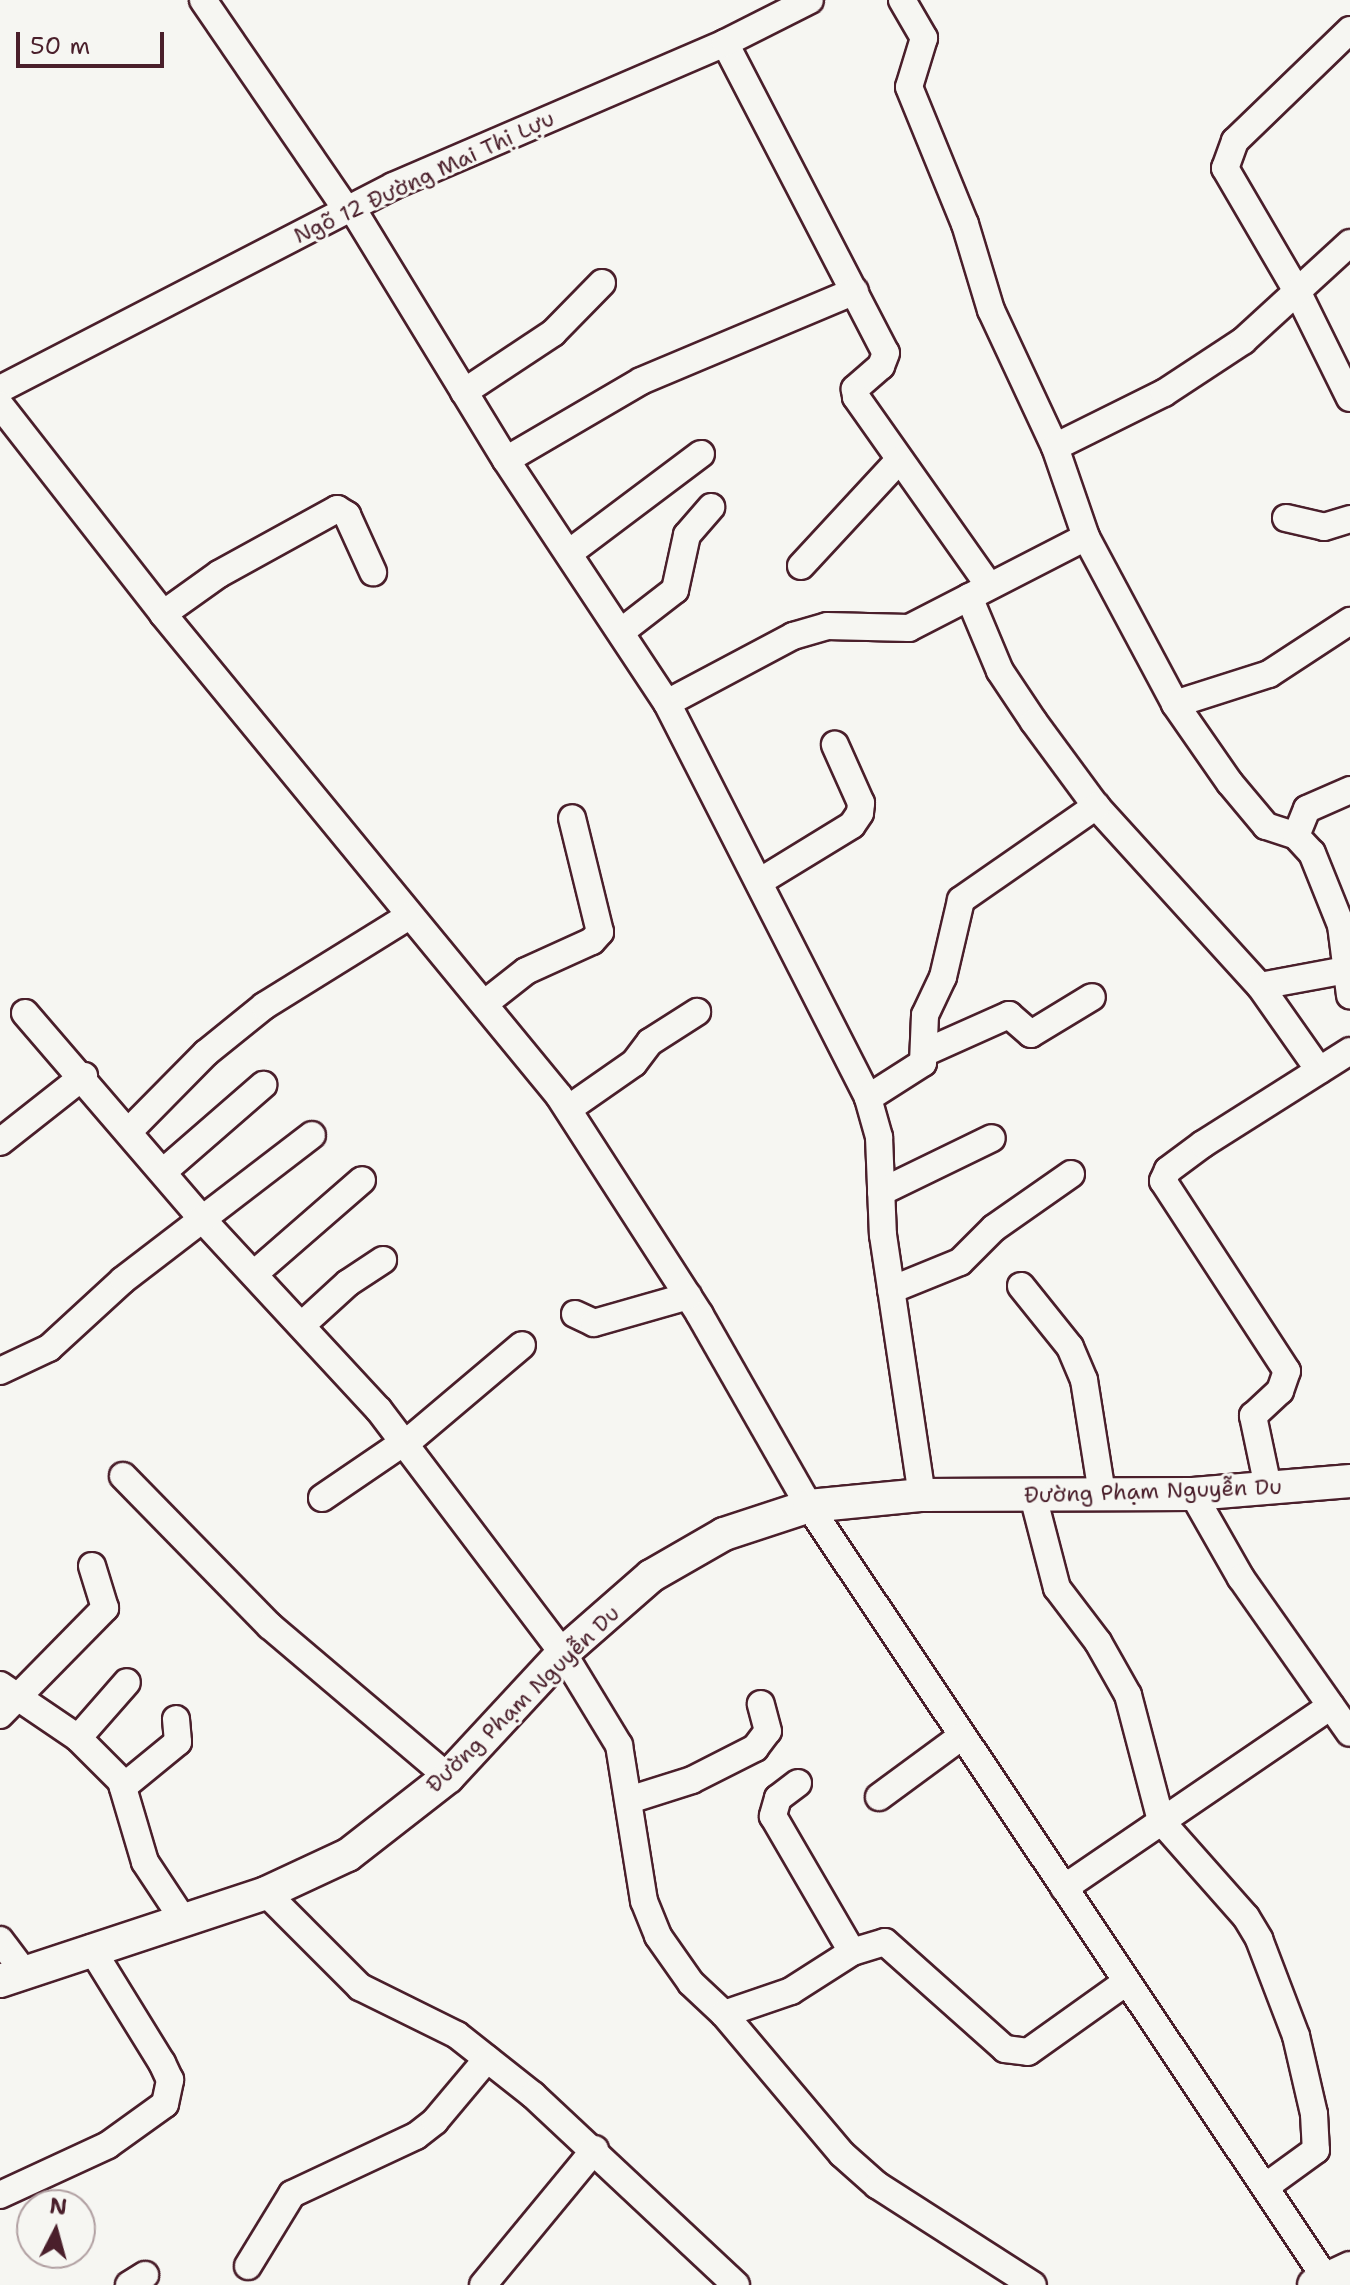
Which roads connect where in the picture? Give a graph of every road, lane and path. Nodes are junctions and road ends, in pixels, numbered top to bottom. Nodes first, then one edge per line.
1 (203, 0) edge
2 (810, 0) edge
3 (902, 0) edge
4 (1350, 30) edge
5 (725, 43) junction
6 (350, 209) junction
7 (1350, 243) edge
8 (602, 283) dead end
9 (855, 291) junction
10 (1298, 293) junction
11 (0, 389) edge
12 (464, 392) junction
13 (1350, 398) edge
14 (0, 405) edge
15 (1055, 447) junction
16 (701, 454) dead end
17 (506, 460) junction
18 (899, 460) junction
19 (711, 507) dead end
20 (1286, 518) dead end
21 (1350, 519) edge
22 (1086, 537) junction
23 (569, 553) junction
24 (801, 566) dead end
25 (373, 572) dead end
26 (979, 590) junction
27 (163, 614) junction
28 (1350, 621) edge
29 (622, 631) junction
30 (667, 703) junction
31 (1175, 704) junction
32 (835, 745) dead end
33 (1350, 790) edge
34 (1096, 806) junction
35 (572, 818) dead end
36 (1296, 836) junction
37 (759, 882) junction
38 (409, 916) junction
39 (1348, 982) edge
40 (1260, 986) junction
41 (1092, 997) dead end
42 (484, 1004) junction
43 (697, 1012) dead end
44 (25, 1013) dead end
45 (1350, 1051) edge
46 (926, 1052) junction
47 (1319, 1070) junction
48 (84, 1076) junction
49 (263, 1085) dead end
50 (868, 1098) junction
51 (568, 1109) junction
52 (130, 1130) junction
53 (312, 1135) dead end
54 (992, 1138) dead end
55 (0, 1142) edge
56 (163, 1172) junction
57 (1071, 1174) dead end
58 (362, 1180) dead end
59 (881, 1192) junction
60 (202, 1219) junction
61 (383, 1260) dead end
62 (254, 1274) junction
63 (1021, 1286) dead end
64 (891, 1290) junction
65 (688, 1296) junction
66 (575, 1314) dead end
67 (302, 1325) junction
68 (522, 1345) dead end
69 (0, 1371) edge
70 (404, 1443) junction
71 (123, 1476) dead end
72 (1350, 1481) edge
73 (1268, 1487) junction
74 (1102, 1494) junction
75 (1193, 1494) junction
76 (922, 1495) junction
77 (1033, 1496) junction
78 (322, 1498) dead end
79 (809, 1506) junction
80 (92, 1566) dead end
81 (563, 1653) junction
82 (127, 1682) dead end
83 (6, 1699) edge
84 (761, 1704) dead end
85 (1331, 1706) junction
86 (176, 1719) dead end
87 (1350, 1733) edge
88 (962, 1736) junction
89 (78, 1738) junction
90 (448, 1777) junction
91 (798, 1783) dead end
92 (123, 1787) junction
93 (879, 1797) dead end
94 (629, 1800) junction
95 (1161, 1821) junction
96 (1064, 1888) junction
97 (266, 1893) junction
98 (182, 1918) junction
99 (0, 1940) edge
100 (91, 1948) junction
101 (852, 1952) junction
102 (12, 1976) edge
103 (1126, 1982) junction
104 (724, 2014) junction
105 (487, 2059) junction
106 (595, 2149) junction
107 (1265, 2187) junction
108 (0, 2195) edge
109 (248, 2266) dead end
110 (1330, 2277) edge
111 (483, 2285) edge
112 (736, 2285) edge
113 (1033, 2285) edge

1 - 6 street
2 - 5 street, Ngõ 12 Đường Mai Thị Lựu
3 - 15 street
4 - 10 street
5 - 6 street, Ngõ 12 Đường Mai Thị Lựu
5 - 9 street
6 - 11 street, Ngõ 12 Đường Mai Thị Lựu
6 - 12 street
7 - 10 street
8 - 12 street
9 - 17 street
9 - 18 street
10 - 13 street
10 - 15 street
12 - 17 street
14 - 27 street
15 - 22 street
16 - 23 street
17 - 23 street
18 - 24 street
18 - 26 street
19 - 29 street
20 - 21 street
22 - 26 street
22 - 31 street
23 - 29 street
25 - 27 street
26 - 30 street
26 - 34 street
27 - 38 street
28 - 31 street
29 - 30 street
30 - 37 street
31 - 36 street
32 - 37 street
33 - 36 street
34 - 40 street
34 - 46 street
35 - 42 street
36 - 39 street
37 - 50 street
38 - 42 street
38 - 52 street
39 - 40 street
40 - 47 street
41 - 46 street
42 - 51 street
43 - 51 street
44 - 48 street
45 - 47 street
46 - 50 street
47 - 73 street
48 - 52 street
48 - 55 street
49 - 56 street
50 - 59 street
51 - 65 street
52 - 56 street
53 - 60 street
54 - 59 street
56 - 60 street
57 - 64 street
58 - 62 street
59 - 64 street
60 - 62 street
60 - 69 street
61 - 67 street
62 - 67 street
63 - 74 street
64 - 76 street
65 - 66 street
65 - 79 street
67 - 70 street
68 - 70 street
70 - 78 street
70 - 81 street
71 - 90 street
72 - 73 main road, Đường Phạm Nguyễn Du
73 - 75 main road, Đường Phạm Nguyễn Du
74 - 75 main road, Đường Phạm Nguyễn Du
74 - 77 main road, Đường Phạm Nguyễn Du
75 - 85 street
76 - 77 main road, Đường Phạm Nguyễn Du
76 - 79 main road, Đường Phạm Nguyễn Du
77 - 95 street
79 - 81 main road, Đường Phạm Nguyễn Du
79 - 88 street
80 - 83 street
81 - 90 main road, Đường Phạm Nguyễn Du
81 - 94 street
82 - 89 street
83 - 89 street
84 - 94 street
85 - 87 street
85 - 95 street
86 - 92 street
88 - 93 street
88 - 96 street
89 - 92 street
90 - 97 main road, Đường Phạm Nguyễn Du
91 - 101 street
92 - 98 street
94 - 104 street
95 - 96 street
95 - 107 street
96 - 103 street
97 - 98 main road, Đường Phạm Nguyễn Du
97 - 105 street
98 - 100 main road, Đường Phạm Nguyễn Du
99 - 102 street
100 - 102 main road, Đường Phạm Nguyễn Du
100 - 108 street
101 - 103 street
101 - 104 street
103 - 107 street
104 - 113 street
105 - 106 street
105 - 109 street
106 - 111 street
106 - 112 street
107 - 110 street

